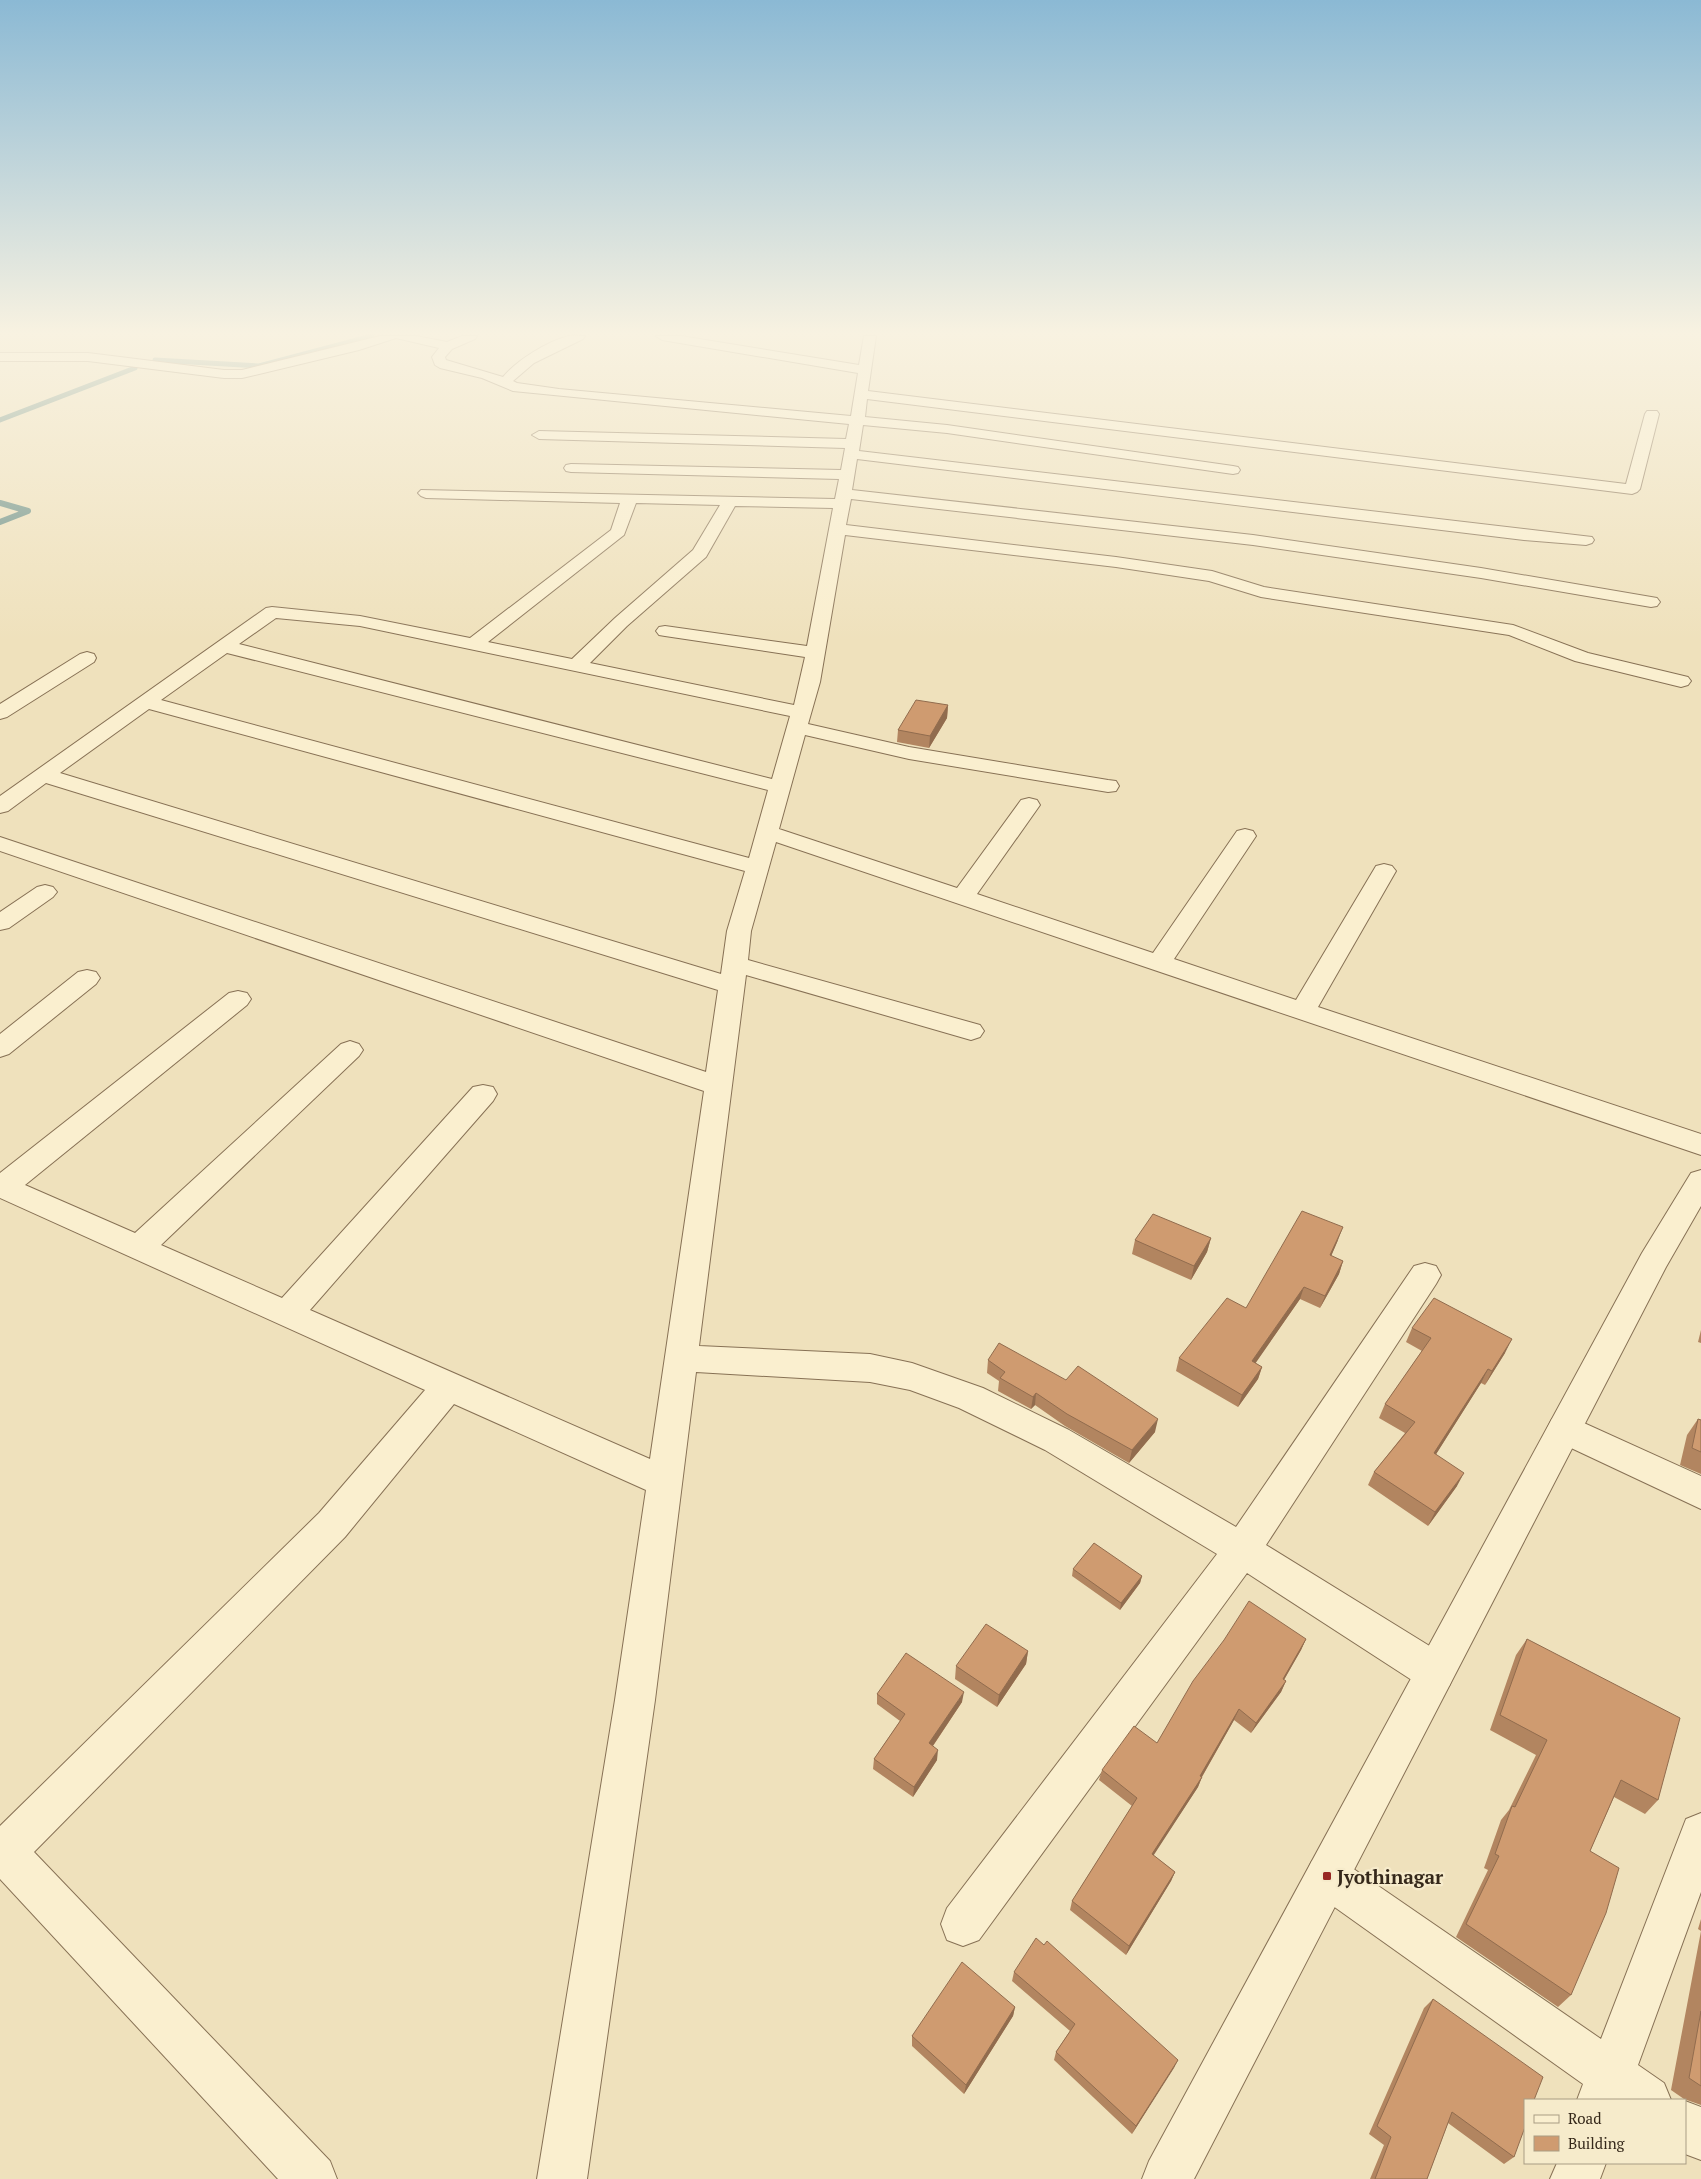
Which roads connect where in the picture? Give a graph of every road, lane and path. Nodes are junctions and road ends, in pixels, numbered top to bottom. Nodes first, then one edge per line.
1 (583, 438) edge
2 (773, 438) edge
3 (825, 438) edge
4 (854, 438) edge
5 (914, 438) edge
6 (1008, 438) edge
7 (1646, 438) edge
8 (851, 454) junction
9 (571, 468) dead end
10 (1233, 470) dead end
11 (426, 492) dead end
12 (630, 498) junction
13 (730, 501) junction
14 (1586, 540) dead end
15 (1651, 602) dead end
16 (665, 631) dead end
17 (474, 644) junction
18 (223, 646) junction
19 (815, 653) junction
20 (88, 658) dead end
21 (577, 665) junction
22 (1681, 680) dead end
23 (146, 702) junction
24 (0, 713) edge
25 (799, 720) junction
26 (43, 775) junction
27 (1108, 786) dead end
28 (780, 787) junction
29 (1029, 805) dead end
30 (0, 806) edge
31 (767, 832) junction
32 (1245, 836) dead end
33 (0, 844) edge
34 (757, 867) junction
35 (1384, 871) dead end
36 (45, 892) dead end
37 (962, 898) junction
38 (0, 923) edge
39 (1158, 964) junction
40 (733, 975) junction
41 (87, 978) dead end
42 (238, 999) dead end
43 (1302, 1012) junction
44 (971, 1031) dead end
45 (0, 1048) edge
46 (350, 1050) dead end
47 (718, 1086) junction
48 (483, 1094) dead end
49 (1701, 1145) edge
50 (1701, 1181) edge
51 (1, 1186) edge
52 (138, 1248) junction
53 (1424, 1275) dead end
54 (287, 1314) junction
55 (682, 1358) junction
56 (449, 1386) junction
57 (1564, 1429) junction
58 (665, 1482) junction
59 (1701, 1492) edge
60 (1242, 1550) junction
61 (1435, 1672) junction
62 (1701, 1834) edge
63 (2, 1850) edge
64 (1327, 1876) junction
65 (962, 1924) dead end
66 (1606, 2088) edge
67 (1644, 2099) edge
68 (1686, 2126) edge
69 (1701, 2136) edge
70 (1581, 2164) edge
71 (312, 2179) edge
72 (562, 2179) edge
73 (1167, 2179) edge
74 (1575, 2179) edge

1 - 8 street
2 - 8 street
3 - 8 street
4 - 8 street
5 - 8 street
6 - 10 street
7 - 8 street
8 - 9 street
8 - 13 street
8 - 14 street
8 - 15 street
8 - 19 street
8 - 22 street
11 - 12 street
12 - 13 street
12 - 17 street
13 - 21 street
16 - 19 street
17 - 18 street
17 - 21 street
18 - 23 street
18 - 28 street
19 - 25 street
20 - 24 street
21 - 25 street
23 - 26 street
23 - 34 street
25 - 27 street
25 - 28 street
26 - 30 street
26 - 40 street
28 - 31 street
29 - 37 street
31 - 34 street
31 - 37 street
32 - 39 street
33 - 47 street
34 - 40 street
35 - 43 street
36 - 38 street
37 - 39 street
39 - 43 street
40 - 44 street
40 - 47 street
41 - 45 street
42 - 51 street
43 - 49 street
46 - 52 street
47 - 55 street
48 - 54 street
50 - 57 street
51 - 52 street
52 - 54 street
53 - 60 street
54 - 56 street
55 - 58 street
55 - 60 street
56 - 58 street
56 - 63 street
57 - 59 street
57 - 61 street
58 - 72 street
60 - 61 street
60 - 65 street
61 - 64 street
62 - 66 street
63 - 71 street
64 - 66 street
64 - 73 street
66 - 67 street
68 - 69 street
70 - 74 street

